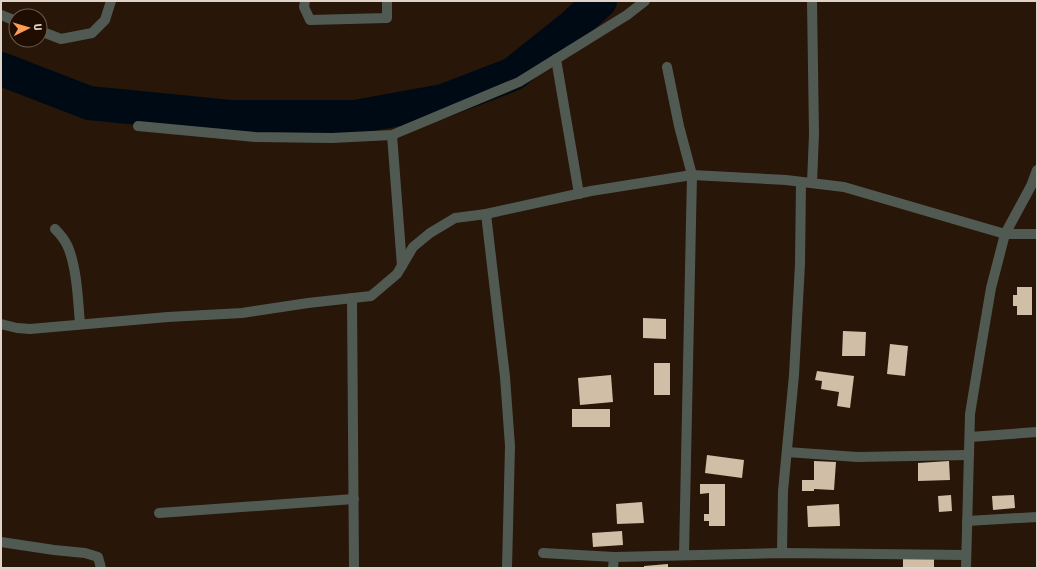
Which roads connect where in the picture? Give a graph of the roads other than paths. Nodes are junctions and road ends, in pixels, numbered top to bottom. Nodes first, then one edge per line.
1 (111, 1) edge
2 (305, 1) edge
3 (386, 1) edge
4 (645, 1) edge
5 (812, 1) edge
6 (48, 34) edge
7 (556, 59) junction
8 (667, 67) dead end
9 (138, 126) dead end
10 (392, 135) junction
11 (1037, 170) edge
12 (692, 175) junction
13 (801, 182) junction
14 (812, 183) junction
15 (579, 194) junction
16 (486, 214) junction
17 (55, 229) dead end
18 (1005, 234) junction
19 (1037, 234) edge
20 (402, 266) junction
21 (352, 298) junction
22 (1, 324) edge
23 (80, 324) junction
24 (1037, 432) edge
25 (970, 437) junction
26 (787, 452) junction
27 (969, 455) junction
28 (354, 499) junction
29 (159, 513) dead end
30 (1037, 517) edge
31 (967, 521) junction
32 (1, 542) edge
33 (543, 553) dead end
34 (782, 553) junction
35 (684, 555) junction
36 (966, 555) junction
37 (614, 556) junction
38 (101, 568) edge
39 (354, 568) edge
40 (508, 568) edge
41 (613, 568) edge
42 (966, 568) edge

1 - 6 street
2 - 3 street
4 - 7 street
5 - 14 street
7 - 10 street
7 - 15 street
8 - 12 street
9 - 10 street
10 - 20 street
11 - 18 street
12 - 13 street
12 - 15 street
12 - 35 street
13 - 14 street
13 - 26 street
14 - 18 street
15 - 16 street
16 - 20 street
16 - 40 street
17 - 23 street
18 - 19 street
18 - 25 street
20 - 21 street
21 - 23 street
21 - 28 street
22 - 23 street
24 - 25 street
25 - 27 street
26 - 27 street
26 - 34 street
27 - 31 street
28 - 29 street
28 - 39 street
30 - 31 street
31 - 36 street
32 - 38 street
33 - 37 street
34 - 35 street
34 - 36 street
35 - 37 street
36 - 42 street
37 - 41 street

